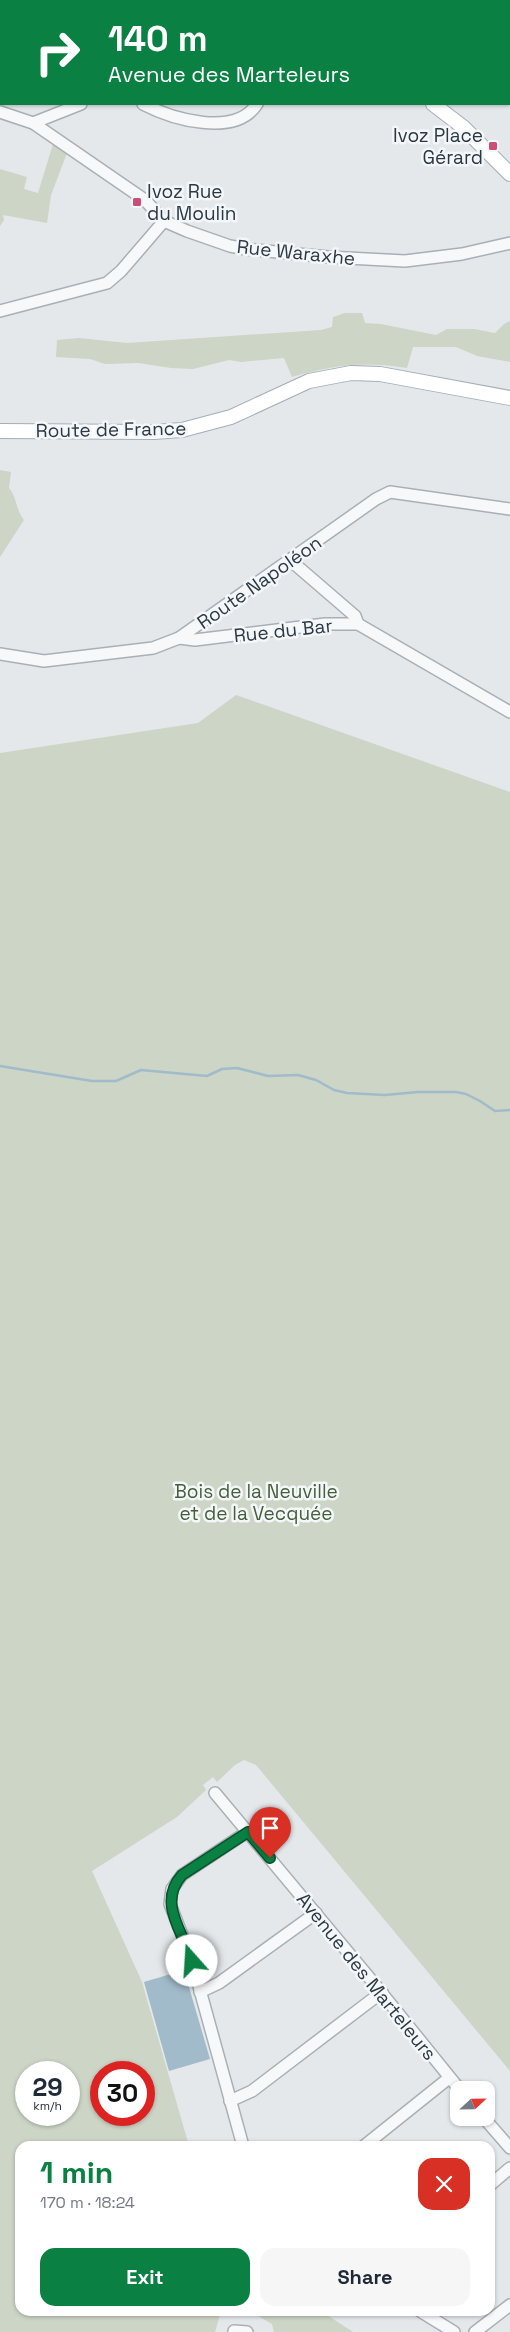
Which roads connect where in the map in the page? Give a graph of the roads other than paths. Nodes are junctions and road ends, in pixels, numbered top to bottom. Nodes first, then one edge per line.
1 (78, 105) edge
2 (146, 105) edge
3 (256, 105) edge
4 (434, 105) edge
5 (0, 112) edge
6 (33, 123) junction
7 (510, 174) edge
8 (164, 221) junction
9 (510, 243) edge
10 (0, 311) edge
11 (510, 398) edge
12 (0, 431) edge
13 (504, 508) edge
14 (510, 518) edge
15 (290, 560) junction
16 (358, 624) junction
17 (179, 638) junction
18 (0, 654) edge
19 (510, 712) edge
20 (215, 1793) dead end
21 (248, 1832) junction
22 (316, 1913) junction
23 (200, 1992) junction
24 (382, 1992) junction
25 (449, 2078) junction
26 (452, 2081) edge
27 (230, 2101) junction
28 (491, 2126) edge
29 (242, 2141) edge
30 (370, 2141) edge
31 (510, 2148) edge
32 (510, 2168) edge
33 (495, 2181) edge
34 (510, 2305) edge
35 (428, 2316) edge
36 (234, 2331) edge
37 (247, 2332) edge
38 (454, 2332) edge
39 (475, 2332) edge

1 - 6 street
2 - 3 street
4 - 7 main road
5 - 6 street, Rue Waraxhe
6 - 8 street, Rue Waraxhe
8 - 9 street, Rue Waraxhe
8 - 10 street
11 - 12 main road, Route de France
13 - 14 street
13 - 15 street, Route Napoléon
15 - 16 street, Rue du Bar
15 - 17 street, Route Napoléon
16 - 17 street, Rue du Bar
16 - 19 street, Rue du Bar
17 - 18 street, Route Napoléon
20 - 21 street, Avenue des Marteleurs
21 - 22 street, Avenue des Marteleurs
21 - 23 street
22 - 23 street
22 - 24 street, Avenue des Marteleurs
23 - 27 street
24 - 25 street, Avenue des Marteleurs
24 - 27 street
25 - 26 street, Avenue des Marteleurs
25 - 30 street
27 - 29 street
28 - 31 street
32 - 33 street
34 - 39 street
35 - 38 street
36 - 37 street

